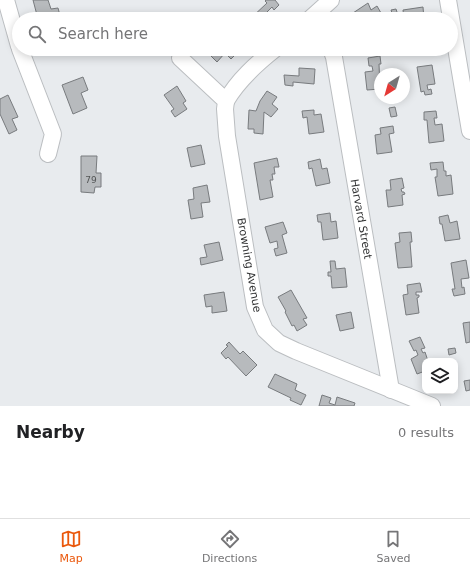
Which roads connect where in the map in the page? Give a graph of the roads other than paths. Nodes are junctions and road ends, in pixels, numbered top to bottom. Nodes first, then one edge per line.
1 (6, 0) edge
2 (331, 0) edge
3 (448, 0) edge
4 (319, 12) edge
5 (450, 12) edge
6 (12, 21) edge
7 (23, 56) edge
8 (267, 56) edge
9 (334, 56) edge
10 (457, 56) edge
11 (180, 58) dead end
12 (226, 101) junction
13 (470, 131) edge
14 (48, 154) dead end
15 (391, 390) junction
16 (432, 406) edge

1 - 6 street
2 - 4 street
3 - 5 street
7 - 14 street
8 - 12 street
9 - 15 street, Harvard Street
10 - 13 street
11 - 12 street
12 - 15 street, Browning Avenue
15 - 16 street, Browning Avenue

